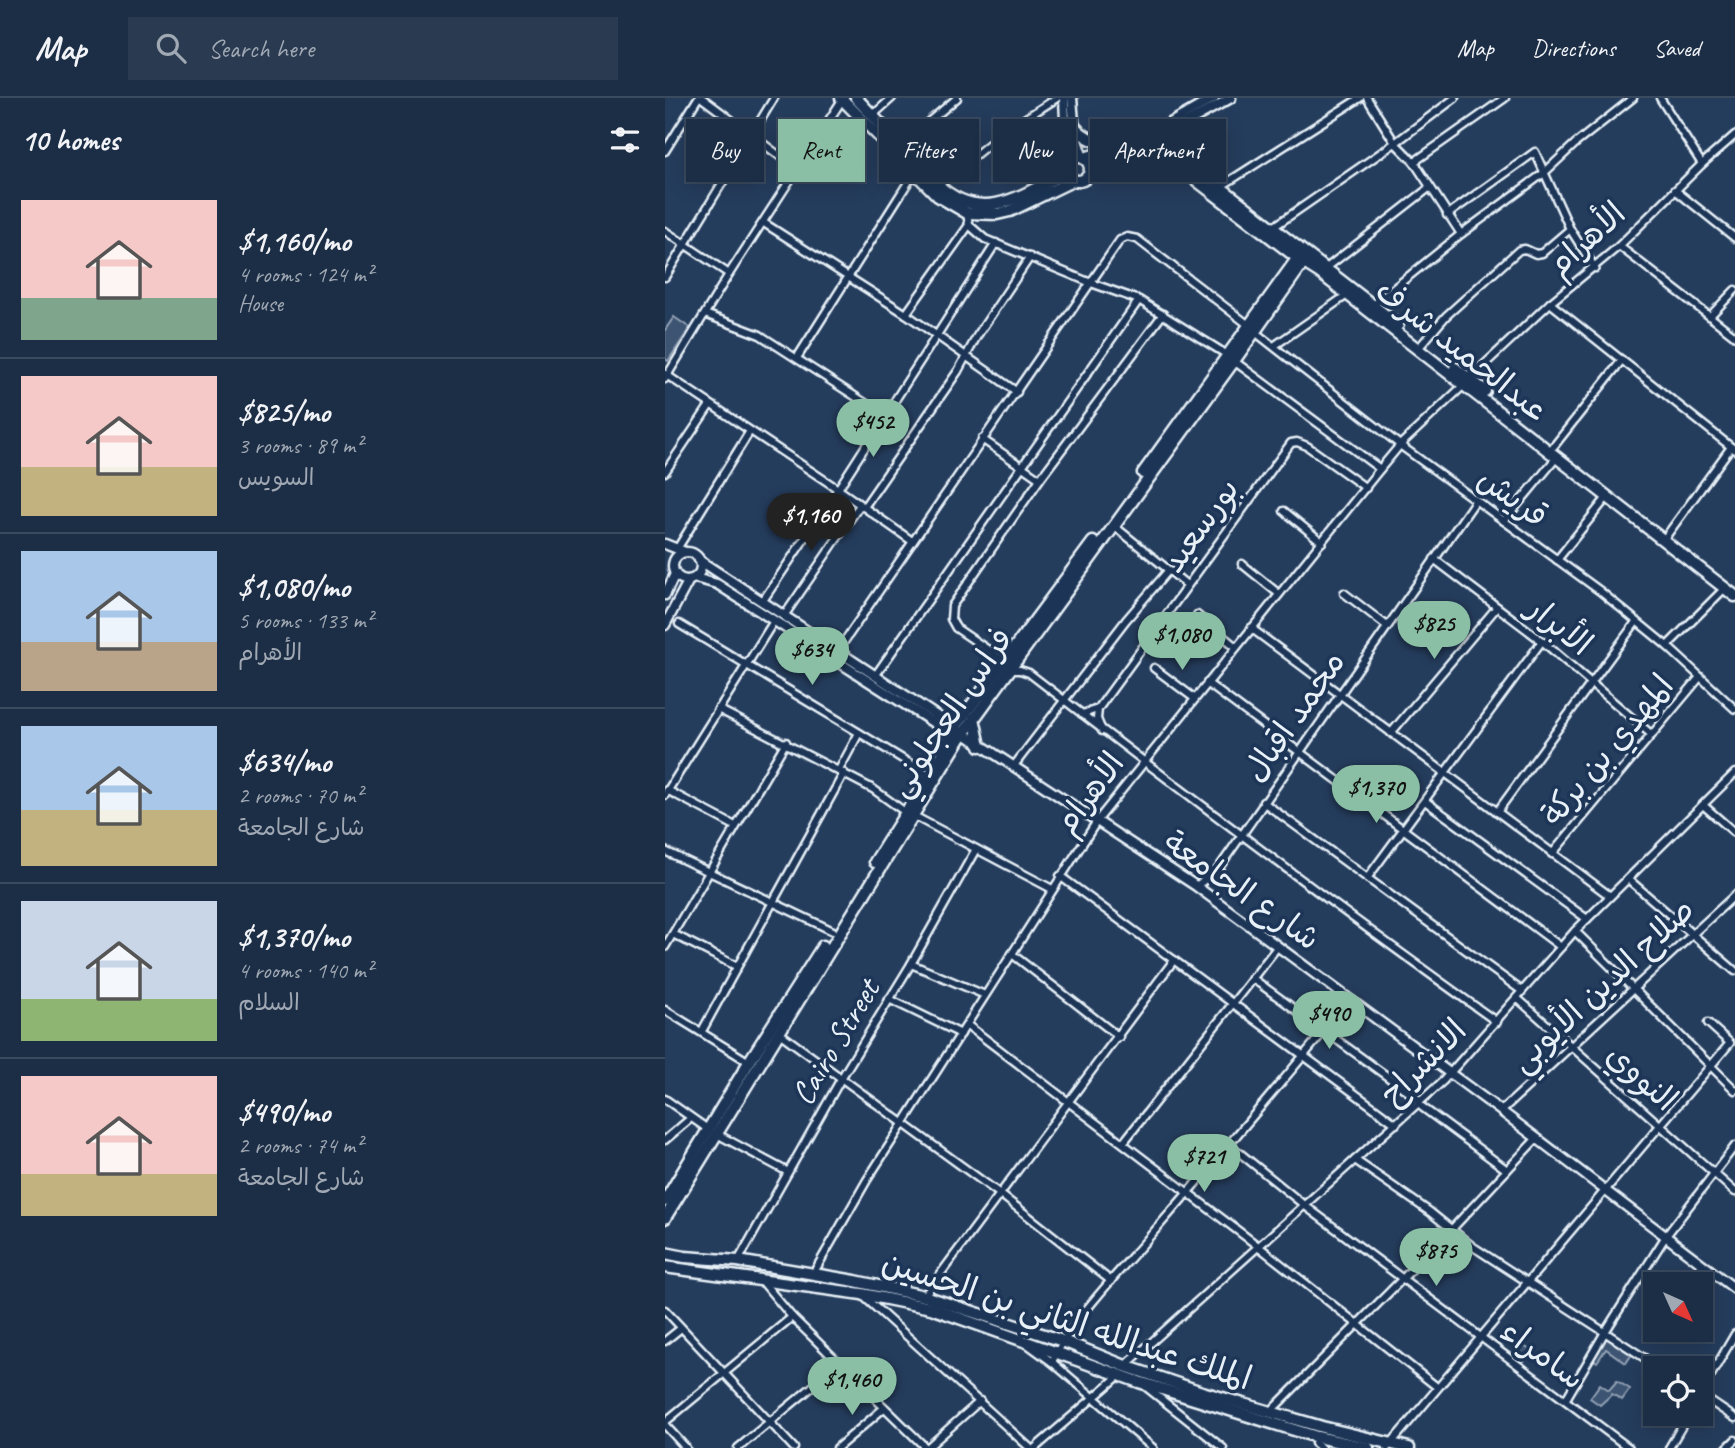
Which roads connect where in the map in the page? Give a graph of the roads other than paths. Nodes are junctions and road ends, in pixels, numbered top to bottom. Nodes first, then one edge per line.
1 (700, 98) edge
2 (773, 98) edge
3 (856, 98) edge
4 (892, 98) edge
5 (957, 98) edge
6 (1057, 98) edge
7 (1064, 98) edge
8 (1072, 98) edge
9 (1214, 98) edge
10 (1230, 98) edge
11 (1360, 98) edge
12 (1367, 98) edge
13 (1455, 98) edge
14 (1504, 98) edge
15 (1633, 98) edge
16 (1660, 98) edge
17 (841, 99) edge
18 (871, 116) junction
19 (730, 119) edge
20 (760, 119) edge
21 (828, 119) edge
22 (932, 119) edge
23 (1065, 119) edge
24 (1074, 119) edge
25 (1178, 119) edge
26 (1193, 119) edge
27 (879, 124) edge
28 (1076, 133) edge
29 (1735, 135) edge
30 (879, 138) edge
31 (1395, 143) junction
32 (764, 144) edge
33 (665, 151) edge
34 (778, 155) edge
35 (1090, 156) edge
36 (1076, 158) edge
37 (1083, 158) junction
38 (1414, 162) junction
39 (1703, 164) junction
40 (1090, 171) joint
41 (1544, 173) junction
42 (1076, 180) edge
43 (722, 182) edge
44 (789, 182) edge
45 (908, 182) edge
46 (923, 182) edge
47 (935, 182) edge
48 (1063, 182) edge
49 (1199, 182) edge
50 (1214, 182) edge
51 (1057, 183) junction
52 (938, 185) junction
53 (1220, 187) junction
54 (1429, 188) junction
55 (1675, 190) junction
56 (967, 214) junction
57 (1447, 215) junction
58 (764, 223) junction
59 (969, 225) junction
60 (1272, 228) junction
61 (1570, 229) junction
62 (665, 231) edge
63 (1461, 234) junction
64 (1735, 238) edge
65 (996, 243) junction
66 (685, 244) junction
67 (1619, 246) junction
68 (1284, 248) junction
69 (1030, 257) junction
70 (1303, 257) junction
71 (1595, 268) junction
72 (1322, 271) junction
73 (729, 274) junction
74 (848, 276) junction
75 (1289, 276) junction
76 (665, 277) edge
77 (1091, 283) junction
78 (1735, 290) edge
79 (1347, 295) junction
80 (1139, 300) junction
81 (1551, 303) junction
82 (1370, 308) junction
83 (705, 314) junction
84 (906, 314) junction
85 (1163, 314) junction
86 (1710, 316) junction
87 (1253, 329) junction
88 (936, 334) junction
89 (1735, 336) edge
90 (1422, 344) junction
91 (1274, 346) junction
92 (965, 355) junction
93 (797, 358) junction
94 (1232, 359) junction
95 (1622, 360) junction
96 (666, 376) edge
97 (1467, 382) junction
98 (1017, 392) junction
99 (710, 405) junction
100 (884, 415) junction
101 (750, 431) junction
102 (982, 439) junction
103 (1401, 445) junction
104 (1733, 449) edge
105 (1556, 452) junction
106 (1022, 467) junction
107 (1380, 469) junction
108 (665, 472) edge
109 (1040, 479) junction
110 (1366, 488) junction
111 (838, 489) junction
112 (1608, 496) junction
113 (1476, 500) junction
114 (862, 506) junction
115 (1284, 511) dead end
116 (1504, 521) junction
117 (1113, 526) junction
118 (1667, 535) junction
119 (912, 541) junction
120 (1322, 542) junction
121 (665, 544) edge
122 (681, 550) junction
123 (665, 558) edge
124 (1434, 559) junction
125 (699, 560) junction
126 (1557, 560) junction
127 (1242, 564) dead end
128 (673, 570) junction
129 (1168, 571) junction
130 (692, 579) junction
131 (1187, 585) junction
132 (1730, 589) edge
133 (1344, 593) dead end
134 (1279, 594) junction
135 (665, 595) edge
136 (1735, 596) edge
137 (762, 602) junction
138 (1497, 607) junction
139 (1197, 615) dead end
140 (783, 616) junction
141 (773, 621) junction
142 (1636, 622) junction
143 (680, 624) dead end
144 (665, 625) edge
145 (1387, 626) junction
146 (1251, 628) junction
147 (1542, 641) junction
148 (1667, 646) junction
149 (1236, 647) junction
150 (837, 652) junction
151 (746, 663) junction
152 (1008, 666) junction
153 (1154, 668) dead end
154 (875, 676) junction
155 (1700, 677) junction
156 (1591, 681) junction
157 (1206, 683) junction
158 (1339, 694) junction
159 (1194, 698) junction
160 (1064, 701) junction
161 (718, 709) junction
162 (1098, 709) junction
163 (1735, 709) edge
164 (1080, 714) junction
165 (974, 718) junction
166 (1102, 732) junction
167 (859, 733) junction
168 (1391, 733) junction
169 (957, 734) junction
170 (1652, 735) junction
171 (786, 742) junction
172 (980, 746) junction
173 (1298, 751) junction
174 (1143, 763) junction
175 (1013, 767) junction
176 (841, 772) junction
177 (1735, 773) edge
178 (1445, 774) junction
179 (929, 775) junction
180 (666, 793) edge
181 (1425, 801) junction
182 (1263, 802) junction
183 (1703, 804) junction
184 (1497, 812) junction
185 (908, 813) junction
186 (1097, 821) junction
187 (735, 826) junction
188 (1405, 829) junction
189 (1735, 833) edge
190 (1241, 835) junction
191 (976, 849) junction
192 (665, 851) edge
193 (1552, 854) junction
194 (709, 871) junction
195 (1060, 876) junction
196 (1368, 877) junction
197 (1628, 879) junction
198 (1196, 887) junction
199 (1052, 889) junction
200 (1735, 895) edge
201 (1610, 896) junction
202 (772, 900) junction
203 (1587, 919) junction
204 (833, 931) junction
205 (1575, 931) junction
206 (673, 933) junction
207 (1693, 936) junction
208 (1278, 946) junction
209 (665, 947) edge
210 (1561, 947) junction
211 (1012, 954) junction
212 (1174, 960) junction
213 (911, 964) junction
214 (736, 966) junction
215 (1735, 971) edge
216 (1252, 978) junction
217 (1635, 990) junction
218 (1523, 991) junction
219 (985, 995) junction
220 (1517, 998) junction
221 (890, 999) junction
222 (1233, 1003) junction
223 (665, 1010) edge
224 (1497, 1022) junction
225 (1708, 1023) dead end
226 (967, 1025) junction
227 (702, 1031) junction
228 (778, 1031) junction
229 (1324, 1031) junction
230 (961, 1034) junction
231 (1119, 1037) junction
232 (1571, 1047) junction
233 (1303, 1057) junction
234 (749, 1062) junction
235 (1711, 1066) junction
236 (1450, 1074) junction
237 (842, 1077) junction
238 (1735, 1090) edge
239 (666, 1102) edge
240 (1069, 1102) junction
241 (1420, 1103) junction
242 (1501, 1111) junction
243 (691, 1118) junction
244 (905, 1122) junction
245 (1396, 1124) junction
246 (1659, 1127) junction
247 (712, 1131) junction
248 (1537, 1138) junction
249 (665, 1140) edge
250 (1123, 1143) junction
251 (1230, 1145) junction
252 (1734, 1148) edge
253 (1355, 1160) junction
254 (1507, 1170) junction
255 (788, 1172) junction
256 (1714, 1174) junction
257 (1605, 1190) junction
258 (1735, 1192) edge
259 (1188, 1193) junction
260 (1000, 1194) junction
261 (665, 1201) edge
262 (1304, 1205) junction
263 (665, 1217) edge
264 (1451, 1230) junction
265 (1666, 1236) junction
266 (1258, 1246) junction
267 (665, 1253) edge
268 (738, 1261) junction
269 (665, 1268) edge
270 (812, 1276) junction
271 (1402, 1278) junction
272 (1111, 1281) junction
273 (1528, 1281) junction
274 (762, 1282) junction
275 (1735, 1289) edge
276 (862, 1294) junction
277 (924, 1296) junction
278 (665, 1310) edge
279 (792, 1317) junction
280 (1356, 1324) junction
281 (680, 1329) junction
282 (1605, 1332) junction
283 (1735, 1334) edge
284 (1479, 1338) junction
285 (1020, 1339) junction
286 (665, 1341) edge
287 (1063, 1341) junction
288 (1057, 1351) junction
289 (1643, 1357) edge
290 (1052, 1362) junction
291 (840, 1364) junction
292 (1123, 1370) junction
293 (1713, 1373) edge
294 (724, 1374) junction
295 (1139, 1382) junction
296 (1437, 1387) junction
297 (1094, 1397) junction
298 (1566, 1399) junction
299 (980, 1401) junction
300 (1713, 1402) edge
301 (884, 1408) junction
302 (1270, 1412) junction
303 (1735, 1418) edge
304 (770, 1422) junction
305 (665, 1424) edge
306 (1682, 1426) edge
307 (1317, 1437) junction
308 (1735, 1440) edge
309 (1389, 1446) edge
310 (686, 1448) edge
311 (738, 1448) edge
312 (794, 1448) edge
313 (837, 1448) edge
314 (926, 1448) edge
315 (1032, 1448) edge
316 (1153, 1448) edge
317 (1223, 1448) edge
318 (1321, 1448) edge
319 (1368, 1448) edge
320 (1409, 1448) edge
321 (1629, 1448) edge
322 (1669, 1448) edge
323 (1727, 1448) edge

1 - 19 street
1 - 33 street
2 - 20 street
3 - 18 main road
4 - 18 street
5 - 22 street
6 - 52 street
7 - 23 main road
8 - 24 main road
9 - 25 main road
10 - 26 main road
11 - 53 street
12 - 31 street
13 - 31 street
14 - 38 street
15 - 41 street
16 - 39 street
17 - 21 street
17 - 30 main road
18 - 27 main road
28 - 37 main road
29 - 39 street, الأهرام
31 - 38 street
31 - 60 street
32 - 34 street
35 - 37 main road
36 - 37 main road
37 - 40 main road
38 - 54 street
39 - 55 street, الأهرام
40 - 42 main road
41 - 57 street
41 - 61 street
41 - 63 street
43 - 66 street
44 - 58 street
45 - 74 street
46 - 56 main road
47 - 52 main road
48 - 51 main road
49 - 68 main road, عبدالحميد شرف
50 - 53 main road, عبدالحميد شرف
51 - 52 main road
51 - 56 main road
53 - 60 main road, عبدالحميد شرف
54 - 57 street
54 - 72 street
55 - 64 street
55 - 67 street, الأهرام
56 - 59 street
57 - 63 street
58 - 73 street
58 - 74 street
59 - 65 street
59 - 84 street
60 - 70 main road, عبدالحميد شرف
61 - 71 street
61 - 90 street
62 - 66 street
63 - 82 street
65 - 69 street
65 - 88 street
66 - 73 street
66 - 76 street
67 - 71 street, الأهرام
67 - 86 street
68 - 70 main road, عبدالحميد شرف
68 - 75 main road
69 - 77 street
69 - 92 street
70 - 72 main road, عبدالحميد شرف
70 - 75 main road, فراس العجلوني
71 - 81 street, الأهرام
72 - 75 main road
72 - 79 main road, عبدالحميد شرف
72 - 82 main road, عبدالحميد شرف
73 - 83 street
74 - 84 street
74 - 93 street
75 - 87 main road, فراس العجلوني
77 - 80 street
77 - 87 street, قريش
77 - 98 street
78 - 86 street
79 - 82 main road, عبدالحميد شرف
79 - 91 street
80 - 85 street
80 - 106 street
81 - 95 street
81 - 97 street, الأهرام
82 - 90 main road, عبدالحميد شرف
82 - 97 main road, عبدالحميد شرف
83 - 93 street
83 - 96 street
84 - 88 street
85 - 94 street
85 - 109 street
86 - 89 street
87 - 91 street, قريش
87 - 94 main road, فراس العجلوني
88 - 92 street
88 - 100 street
90 - 97 main road, عبدالحميد شرف
91 - 103 street, قريش
92 - 98 street
92 - 114 street
93 - 100 street
94 - 107 street
94 - 117 main road, فراس العجلوني
94 - 152 main road, فراس العجلوني
95 - 104 street
95 - 105 street
96 - 99 street
97 - 103 street, الأهرام
97 - 105 main road, عبدالحميد شرف
98 - 102 street
99 - 101 street
99 - 108 street
100 - 111 street
101 - 111 street
101 - 122 street
102 - 106 street
102 - 119 street
103 - 107 street, الأهرام
103 - 113 street, قريش
104 - 118 street
105 - 112 main road, عبدالحميد شرف
105 - 116 street
105 - 118 main road, عبدالحميد شرف
106 - 109 street
106 - 154 street
107 - 110 street, الأهرام
109 - 152 street
110 - 120 street, الأهرام
110 - 131 street, بورسعيد
111 - 114 street
111 - 137 street
112 - 126 street
112 - 132 main road, عبدالحميد شرف
113 - 116 street, قريش
113 - 124 street, محمد اقبال
114 - 119 street
114 - 140 street
115 - 120 street
116 - 126 street, قريش
117 - 129 street
117 - 152 main road, فراس العجلوني
118 - 132 main road, عبدالحميد شرف
119 - 150 street
120 - 134 street, الأهرام
121 - 122 main road
122 - 125 main road
122 - 128 main road
123 - 128 main road
124 - 138 street, الأبرار
124 - 145 street, محمد اقبال
125 - 130 main road
125 - 137 main road, شارع الجامعة
126 - 142 street, قريش
127 - 134 street
128 - 130 main road
128 - 135 main road
129 - 131 street
129 - 160 street
130 - 141 main road, شارع الجامعة
130 - 144 main road
131 - 162 street, بورسعيد
132 - 136 main road, عبدالحميد شرف
132 - 148 street
133 - 145 street
134 - 146 street, الأهرام
137 - 140 main road, شارع الجامعة
138 - 147 street, الأبرار
138 - 168 street
139 - 149 street
140 - 150 main road, شارع الجامعة
141 - 151 street
141 - 169 main road, شارع الجامعة
142 - 148 street, قريش
142 - 156 street
143 - 151 street
145 - 158 street, محمد اقبال
146 - 149 street, الأهرام
146 - 158 street
147 - 156 street, الأبرار
147 - 178 street
148 - 155 street, قريش
149 - 157 street, الأهرام
150 - 154 main road, شارع الجامعة
151 - 161 street
151 - 167 street
152 - 160 street
152 - 165 main road, فراس العجلوني
152 - 169 main road, فراس العجلوني
153 - 159 street
154 - 169 main road, شارع الجامعة
155 - 163 street, قريش
155 - 170 street, المهدي بن بركة
156 - 170 street, الأبرار
156 - 184 street
157 - 159 street, الأهرام
157 - 173 street
158 - 168 street
158 - 173 street, محمد اقبال
159 - 174 street, الأهرام
160 - 164 street
160 - 175 street
161 - 171 street
161 - 180 street
162 - 164 street
162 - 166 street
164 - 166 street
165 - 169 main road, فراس العجلوني
165 - 172 main road
166 - 174 street
167 - 176 street
167 - 179 street
168 - 178 street
169 - 172 main road, شارع الجامعة
169 - 179 main road, فراس العجلوني
169 - 185 main road, فراس العجلوني
170 - 193 street, المهدي بن بركة
171 - 176 street
171 - 187 street
172 - 175 main road, شارع الجامعة
173 - 182 street, محمد اقبال
173 - 188 street
174 - 186 street, الأهرام
174 - 190 street
175 - 186 main road, شارع الجامعة
176 - 185 street
176 - 202 street
177 - 183 street, الانشراح
178 - 181 street
178 - 184 street
179 - 185 main road, فراس العجلوني
180 - 187 street
181 - 188 street
181 - 203 street
182 - 190 street, محمد اقبال
182 - 196 street
183 - 189 street
183 - 197 street, الانشراح
184 - 193 street
185 - 191 street
185 - 204 main road, فراس العجلوني
185 - 228 main road, فراس العجلوني
186 - 195 street, الأهرام
186 - 198 main road, شارع الجامعة
187 - 194 street
188 - 196 street
188 - 210 street
190 - 198 street, محمد اقبال
190 - 224 street
191 - 199 street
191 - 213 street, Cairo Street
192 - 194 street
193 - 201 street
194 - 202 street
194 - 206 street
195 - 199 street, الأهرام
195 - 212 street
196 - 218 street
197 - 201 street, الانشراح
197 - 207 street
198 - 208 main road, شارع الجامعة
199 - 211 street, الأهرام
200 - 207 street, صلاح الدين الأيوبي
201 - 203 street, الانشراح
202 - 204 street
202 - 214 street
203 - 205 street, الانشراح
204 - 234 main road, فراس العجلوني
205 - 210 street, الانشراح
205 - 217 street
206 - 209 street
206 - 214 street
207 - 215 street
207 - 217 street, صلاح الدين الأيوبي
208 - 216 street
208 - 236 main road, شارع الجامعة
210 - 218 street, الانشراح
211 - 219 street, الأهرام
211 - 231 street
212 - 222 street
212 - 231 street
213 - 219 street
213 - 221 street, Cairo Street
214 - 227 street
216 - 222 street
216 - 229 street
217 - 232 street, صلاح الدين الأيوبي
217 - 235 street
218 - 220 street, الانشراح
219 - 226 street, الأهرام
220 - 224 street, الانشراح
220 - 232 street, النووي
221 - 230 street
221 - 237 street, Cairo Street
222 - 233 street
222 - 250 street
223 - 227 street
224 - 236 street, الانشراح
225 - 235 street
226 - 230 street, الأهرام
226 - 240 street
227 - 234 street
228 - 237 street
228 - 247 main road, فراس العجلوني
229 - 233 street
229 - 241 street
230 - 244 street, الأهرام
231 - 240 street
232 - 242 street, صلاح الدين الأيوبي
232 - 246 street, النووي
233 - 245 street
233 - 251 street
234 - 247 main road, فراس العجلوني
235 - 238 street
235 - 246 street
236 - 241 street, الانشراح
236 - 242 main road, شارع الجامعة
237 - 244 street
237 - 255 street, Cairo Street
239 - 243 street
240 - 250 street
240 - 260 street
241 - 245 street, الانشراح
241 - 254 street
242 - 248 main road, شارع الجامعة
243 - 247 street
243 - 249 street
244 - 260 street
244 - 270 street, الأهرام
245 - 253 street, الانشراح
246 - 256 street, النووي
246 - 257 street
247 - 255 street
247 - 261 main road, فراس العجلوني
247 - 263 main road, فراس العجلوني
248 - 254 street
248 - 257 main road, شارع الجامعة
250 - 259 street
251 - 259 street
251 - 262 street, سامراء
252 - 256 street
253 - 262 street, الانشراح
253 - 264 street
254 - 264 street
255 - 268 street, Cairo Street
256 - 258 street, النووي
256 - 265 street
257 - 265 main road, شارع الجامعة
257 - 273 street
259 - 266 street
259 - 272 street
260 - 272 street
260 - 277 street
262 - 266 street, الانشراح
262 - 271 street, سامراء
264 - 271 street
264 - 273 street
265 - 275 main road, شارع الجامعة
265 - 282 street
266 - 280 street
266 - 292 street, الانشراح
267 - 268 main road, الملك عبدالله الثاني بن الحسين
268 - 270 main road, الملك عبدالله الثاني بن الحسين
269 - 274 main road, الملك عبدالله الثاني بن الحسين
270 - 277 main road, الملك عبدالله الثاني بن الحسين
271 - 280 street
271 - 284 street, سامراء
272 - 287 street
273 - 282 street
273 - 284 street
274 - 276 main road, الملك عبدالله الثاني بن الحسين
274 - 279 street
276 - 285 main road, الملك عبدالله الثاني بن الحسين
276 - 299 street
277 - 287 main road, الملك عبدالله الثاني بن الحسين
278 - 281 street
279 - 291 street
279 - 294 street
280 - 296 street
280 - 302 street
281 - 286 street
281 - 294 street
282 - 289 street
282 - 298 street
283 - 293 street
284 - 296 street
284 - 298 street, سامراء
285 - 288 main road, الملك عبدالله الثاني بن الحسين
285 - 290 street
287 - 288 street
287 - 292 main road, الملك عبدالله الثاني بن الحسين
288 - 290 street
288 - 292 main road, الملك عبدالله الثاني بن الحسين
290 - 297 street
291 - 301 street
291 - 304 street
292 - 295 main road, الملك عبدالله الثاني بن الحسين
292 - 297 street, الانشراح
292 - 302 main road, الملك عبدالله الثاني بن الحسين
294 - 304 street
294 - 305 street
295 - 307 main road, الملك عبدالله الثاني بن الحسين
295 - 317 street
296 - 309 street
297 - 315 street, الانشراح
297 - 316 street
298 - 321 street, سامراء
299 - 314 street
299 - 315 street
300 - 303 street
301 - 313 street
301 - 314 street
302 - 309 main road, الملك عبدالله الثاني بن الحسين
304 - 311 street
304 - 312 street
305 - 310 street
306 - 322 street
307 - 318 street
307 - 319 main road, الملك عبدالله الثاني بن الحسين
308 - 323 street
309 - 320 main road, الملك عبدالله الثاني بن الحسين

